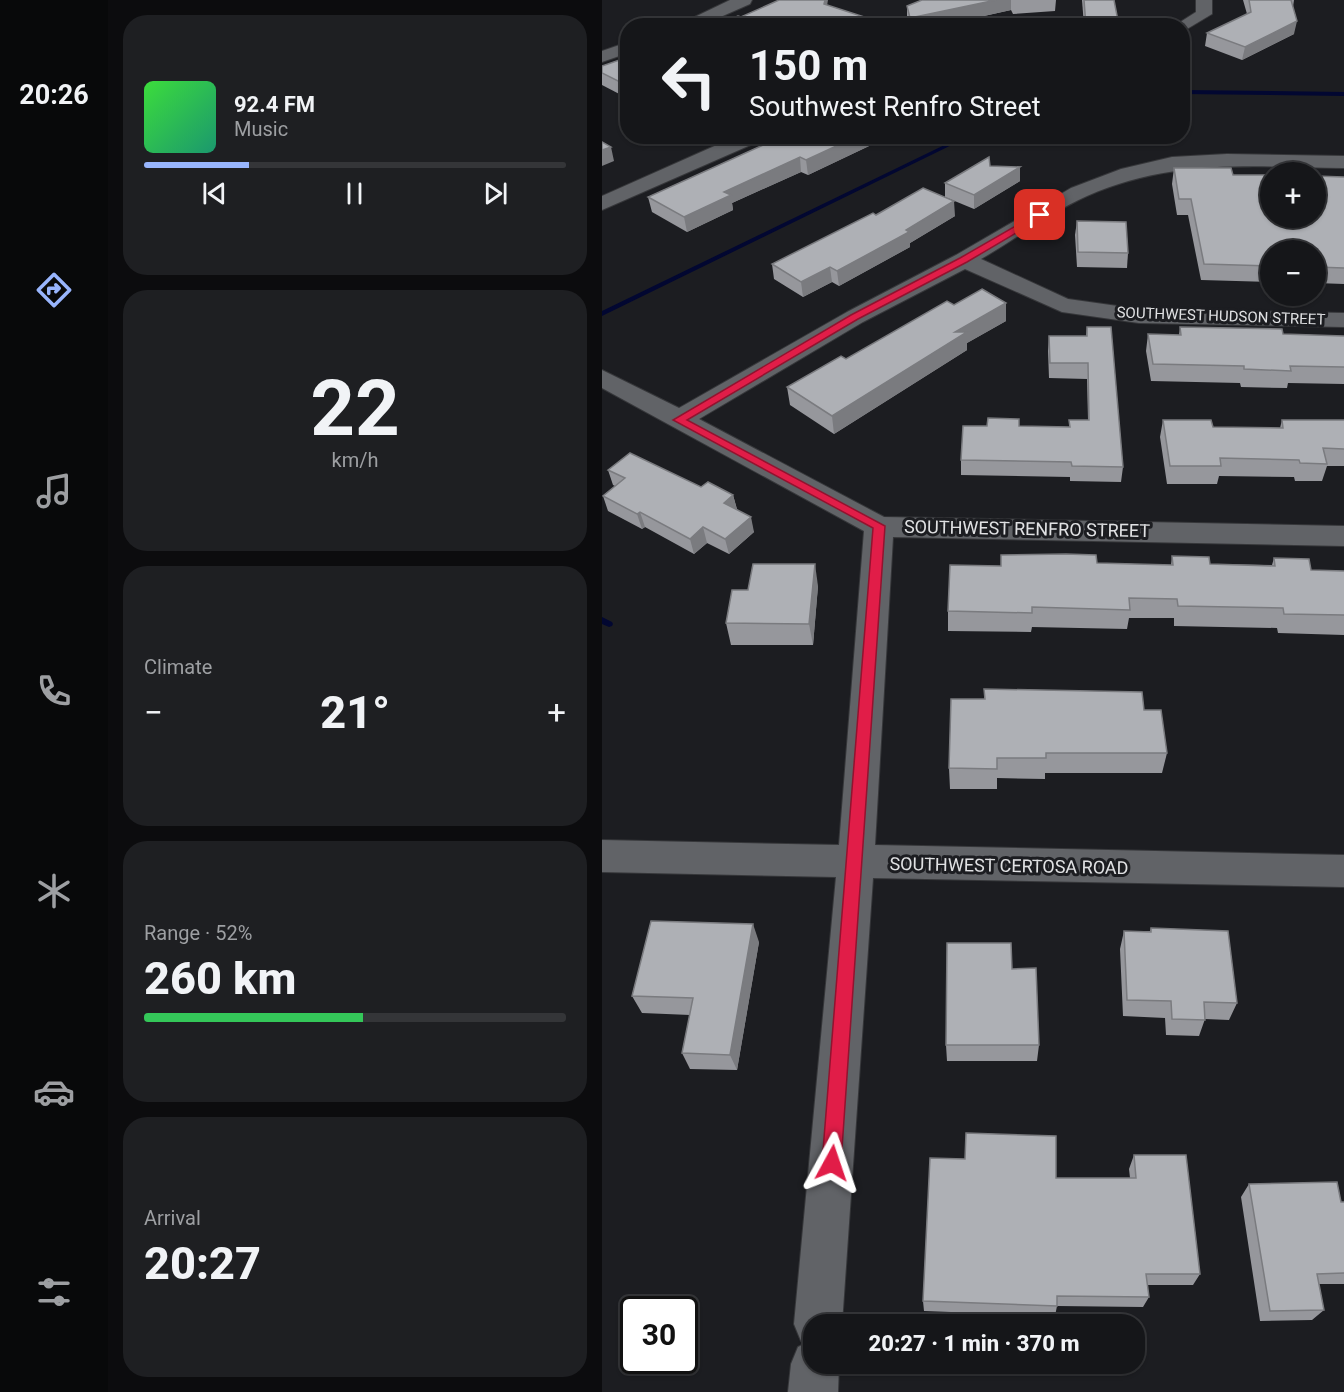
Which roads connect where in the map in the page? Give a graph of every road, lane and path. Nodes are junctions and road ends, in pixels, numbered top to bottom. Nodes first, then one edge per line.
1 (744, 0) edge
2 (1204, 0) edge
3 (702, 18) edge
4 (1190, 22) edge
5 (620, 50) edge
6 (602, 57) edge
7 (737, 144) edge
8 (1344, 162) edge
9 (602, 204) edge
10 (964, 260) junction
11 (1344, 320) edge
12 (602, 378) edge
13 (678, 420) junction
14 (880, 526) junction
15 (1344, 536) edge
16 (602, 856) edge
17 (856, 863) junction
18 (1344, 871) edge
19 (819, 1314) edge
20 (814, 1374) edge
21 (813, 1392) edge

1 - 3 street
2 - 4 street
5 - 6 street
7 - 9 street
8 - 10 street
10 - 11 street, SOUTHWEST HUDSON STREET
10 - 13 street
12 - 13 street, SOUTHWEST RENFRO STREET
13 - 14 street, SOUTHWEST RENFRO STREET
14 - 15 street, SOUTHWEST RENFRO STREET
14 - 17 street
16 - 17 street, SOUTHWEST CERTOSA ROAD
17 - 18 street, SOUTHWEST CERTOSA ROAD
17 - 19 street
20 - 21 street

